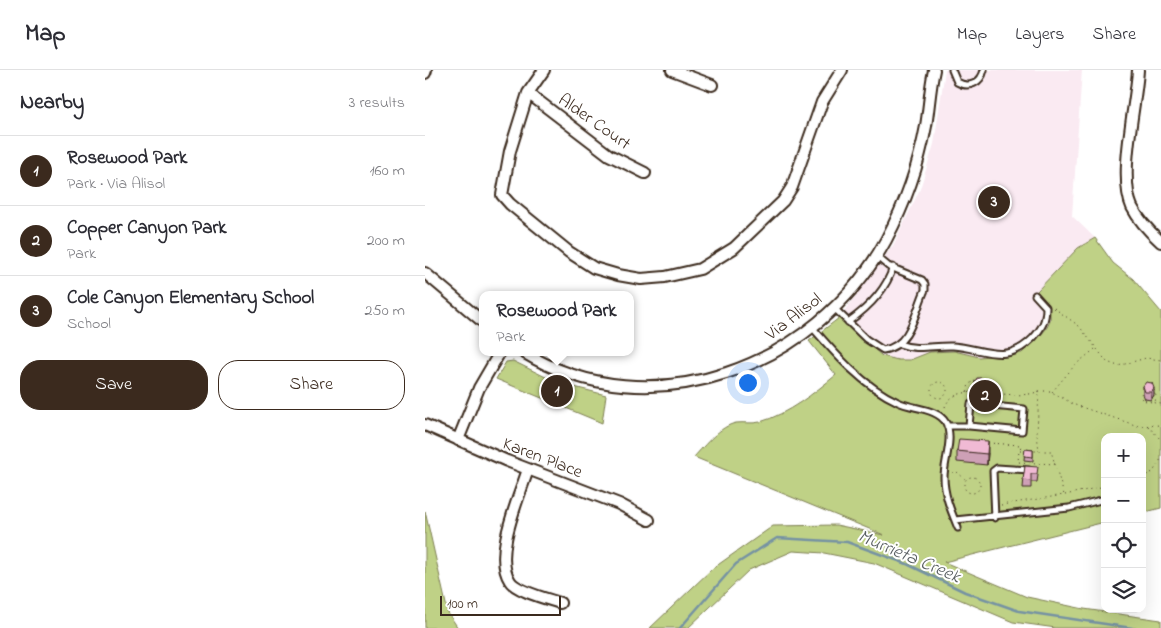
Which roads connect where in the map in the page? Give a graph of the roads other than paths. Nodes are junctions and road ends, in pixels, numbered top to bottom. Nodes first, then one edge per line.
1 (544, 70) edge
2 (672, 70) edge
3 (842, 70) edge
4 (953, 70) edge
5 (984, 70) edge
6 (1139, 70) edge
7 (930, 71) edge
8 (712, 85) dead end
9 (528, 93) junction
10 (645, 173) dead end
11 (1161, 242) edge
12 (876, 256) junction
13 (893, 267) junction
14 (425, 273) edge
15 (1035, 295) dead end
16 (833, 308) junction
17 (479, 319) edge
18 (848, 322) junction
19 (811, 327) junction
20 (899, 344) junction
21 (498, 356) edge
22 (531, 356) edge
23 (425, 425) edge
24 (947, 426) junction
25 (969, 426) junction
26 (458, 440) junction
27 (528, 470) junction
28 (1035, 470) edge
29 (1101, 500) edge
30 (995, 518) junction
31 (649, 520) dead end
32 (955, 520) junction
33 (958, 528) dead end
34 (559, 603) dead end

1 - 9 street
2 - 8 street
3 - 9 street
4 - 5 lane
6 - 11 street
7 - 12 street, Via Alisol
9 - 10 street, Alder Court
12 - 13 lane
12 - 16 street, Via Alisol
13 - 18 lane
13 - 20 lane
14 - 17 street
15 - 20 lane
16 - 18 lane
16 - 19 street, Via Alisol
18 - 20 lane
19 - 22 street, Via Alisol
19 - 24 lane
21 - 26 street
23 - 26 street, Karen Place
24 - 25 lane
24 - 32 lane
25 - 25 lane
26 - 27 street, Karen Place
27 - 31 street, Karen Place
27 - 34 street
28 - 30 lane
29 - 30 lane
30 - 32 lane
32 - 33 lane

